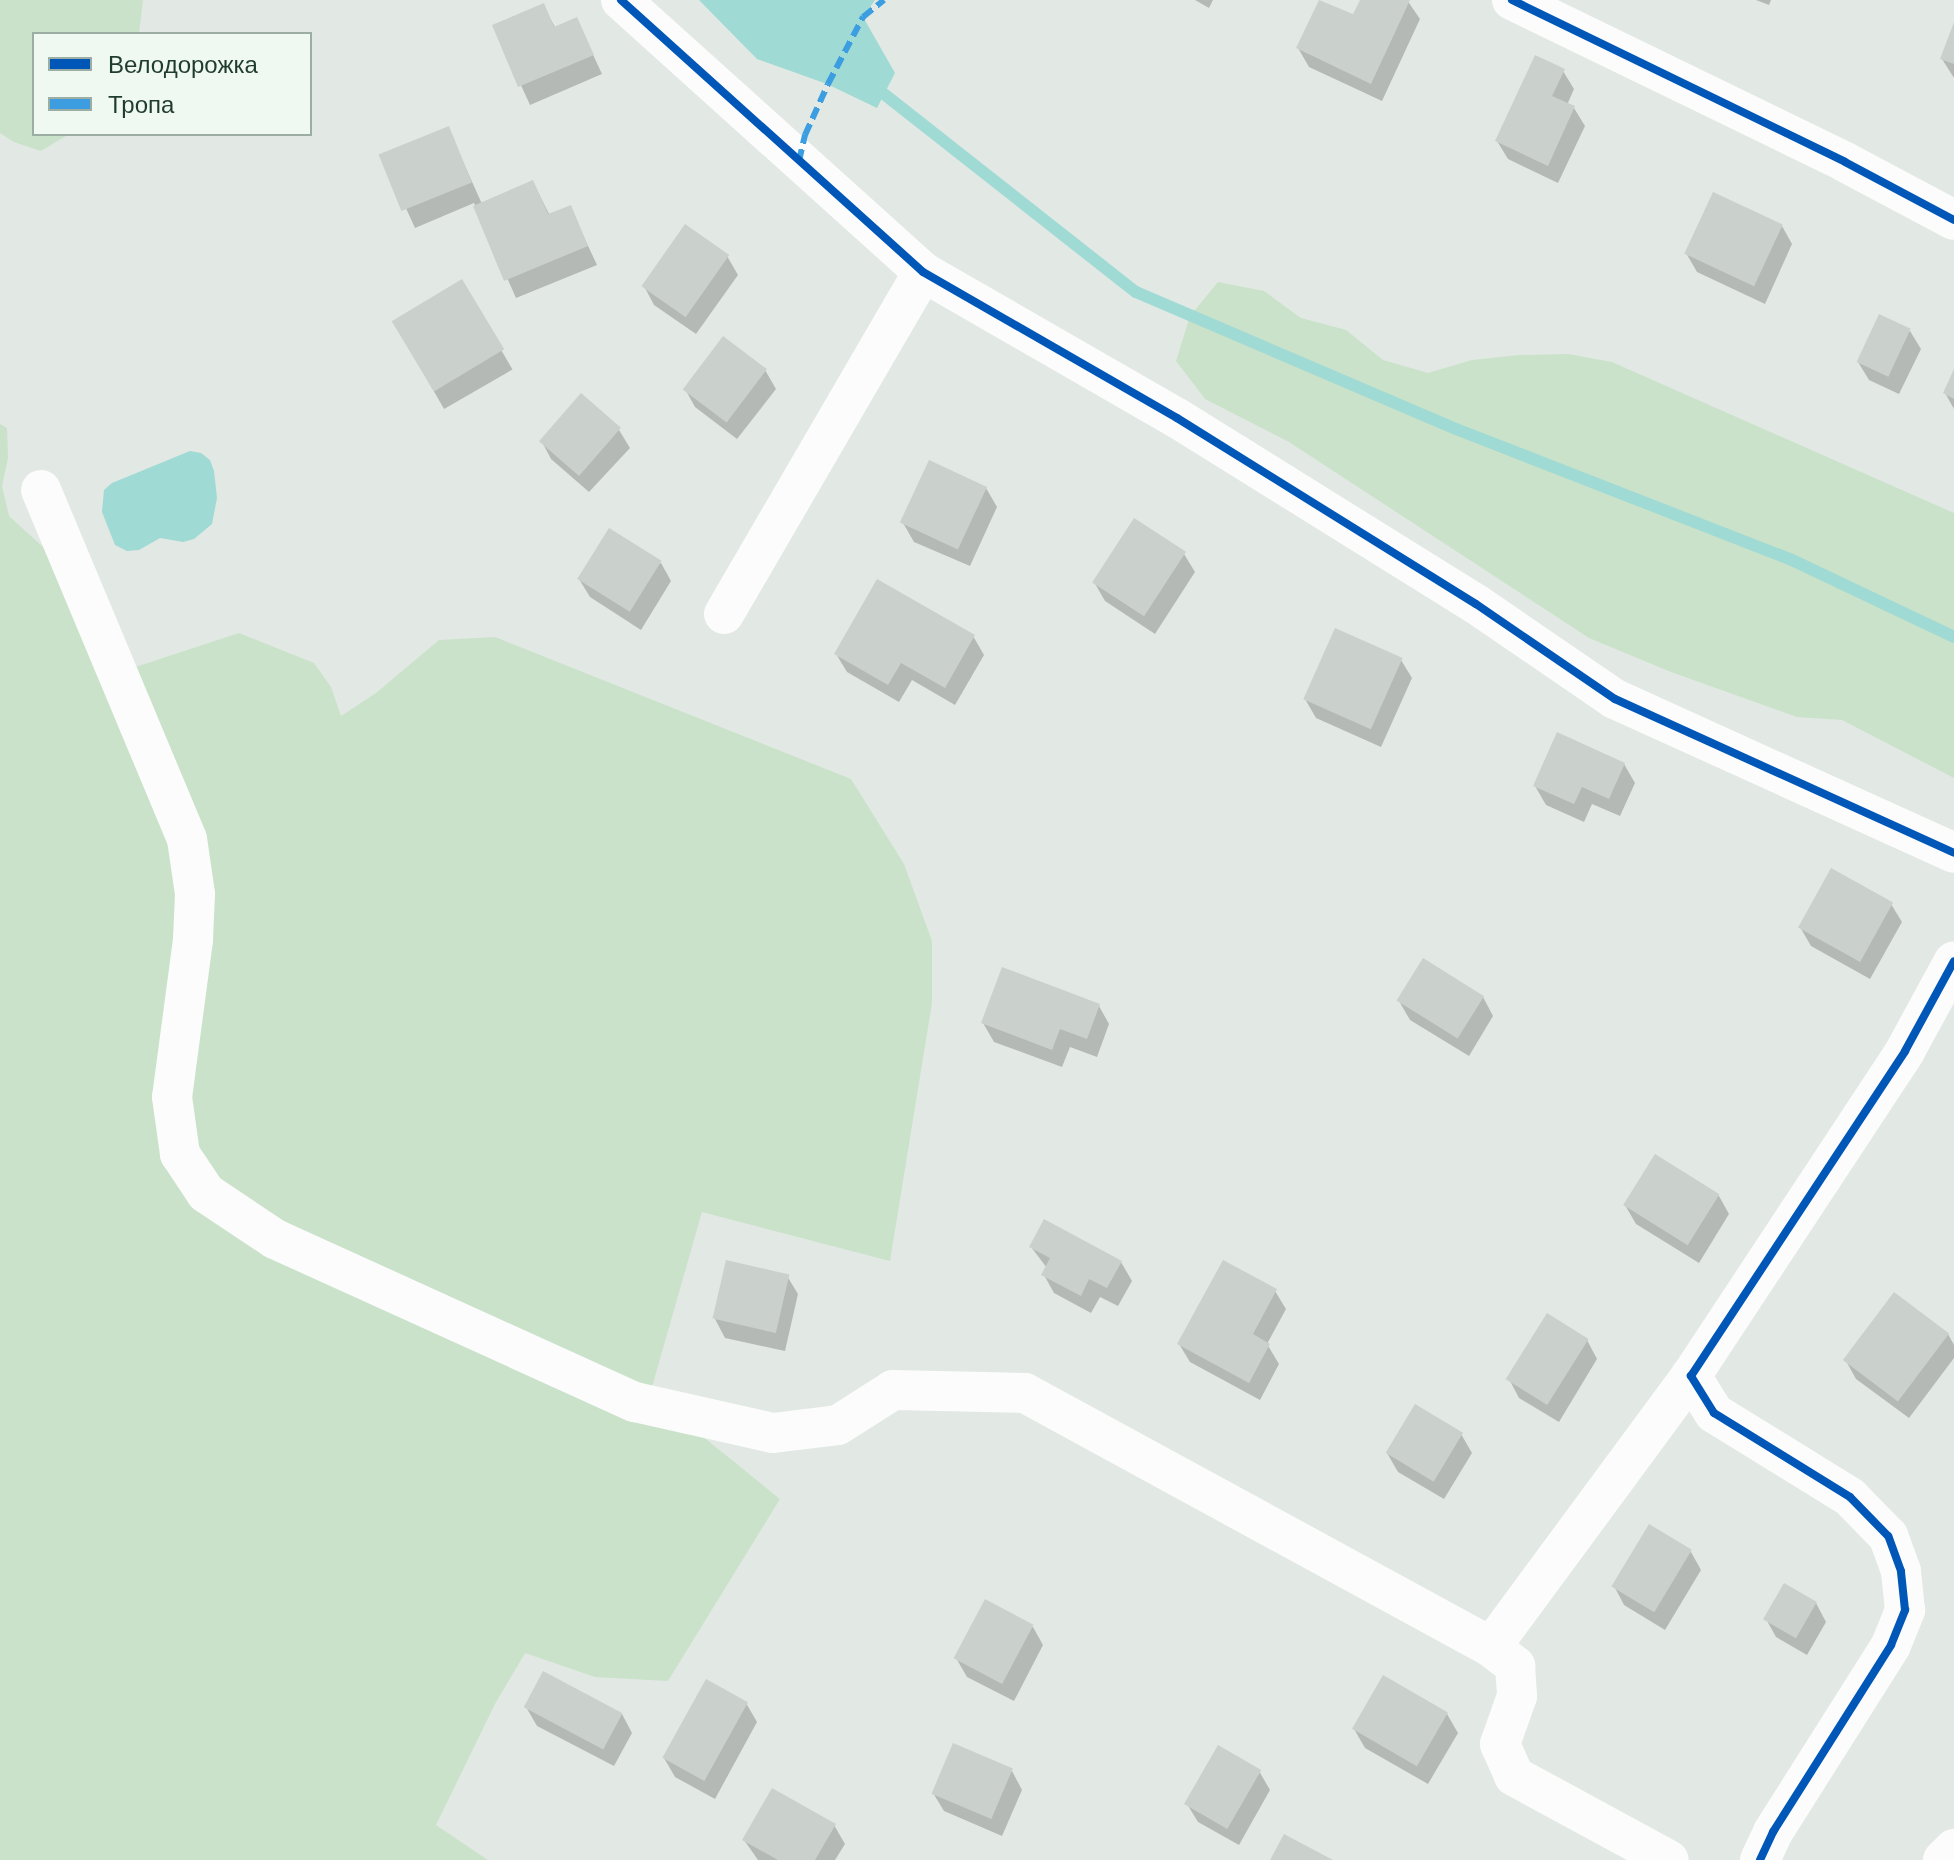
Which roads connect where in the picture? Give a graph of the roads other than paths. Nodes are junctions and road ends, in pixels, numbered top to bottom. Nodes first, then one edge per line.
1 (621, 0) edge
2 (1512, 0) edge
3 (1954, 220) edge
4 (923, 272) junction
5 (41, 490) dead end
6 (724, 614) dead end
7 (1954, 853) edge
8 (1954, 961) edge
9 (1691, 1376) junction
10 (1491, 1647) junction
11 (1954, 1849) edge
12 (1669, 1860) edge
13 (1760, 1860) edge
14 (1943, 1860) edge

1 - 4 street
2 - 3 street
4 - 6 street
4 - 7 street
5 - 10 street
8 - 9 street
9 - 10 street
9 - 13 street
10 - 12 street
11 - 14 street

